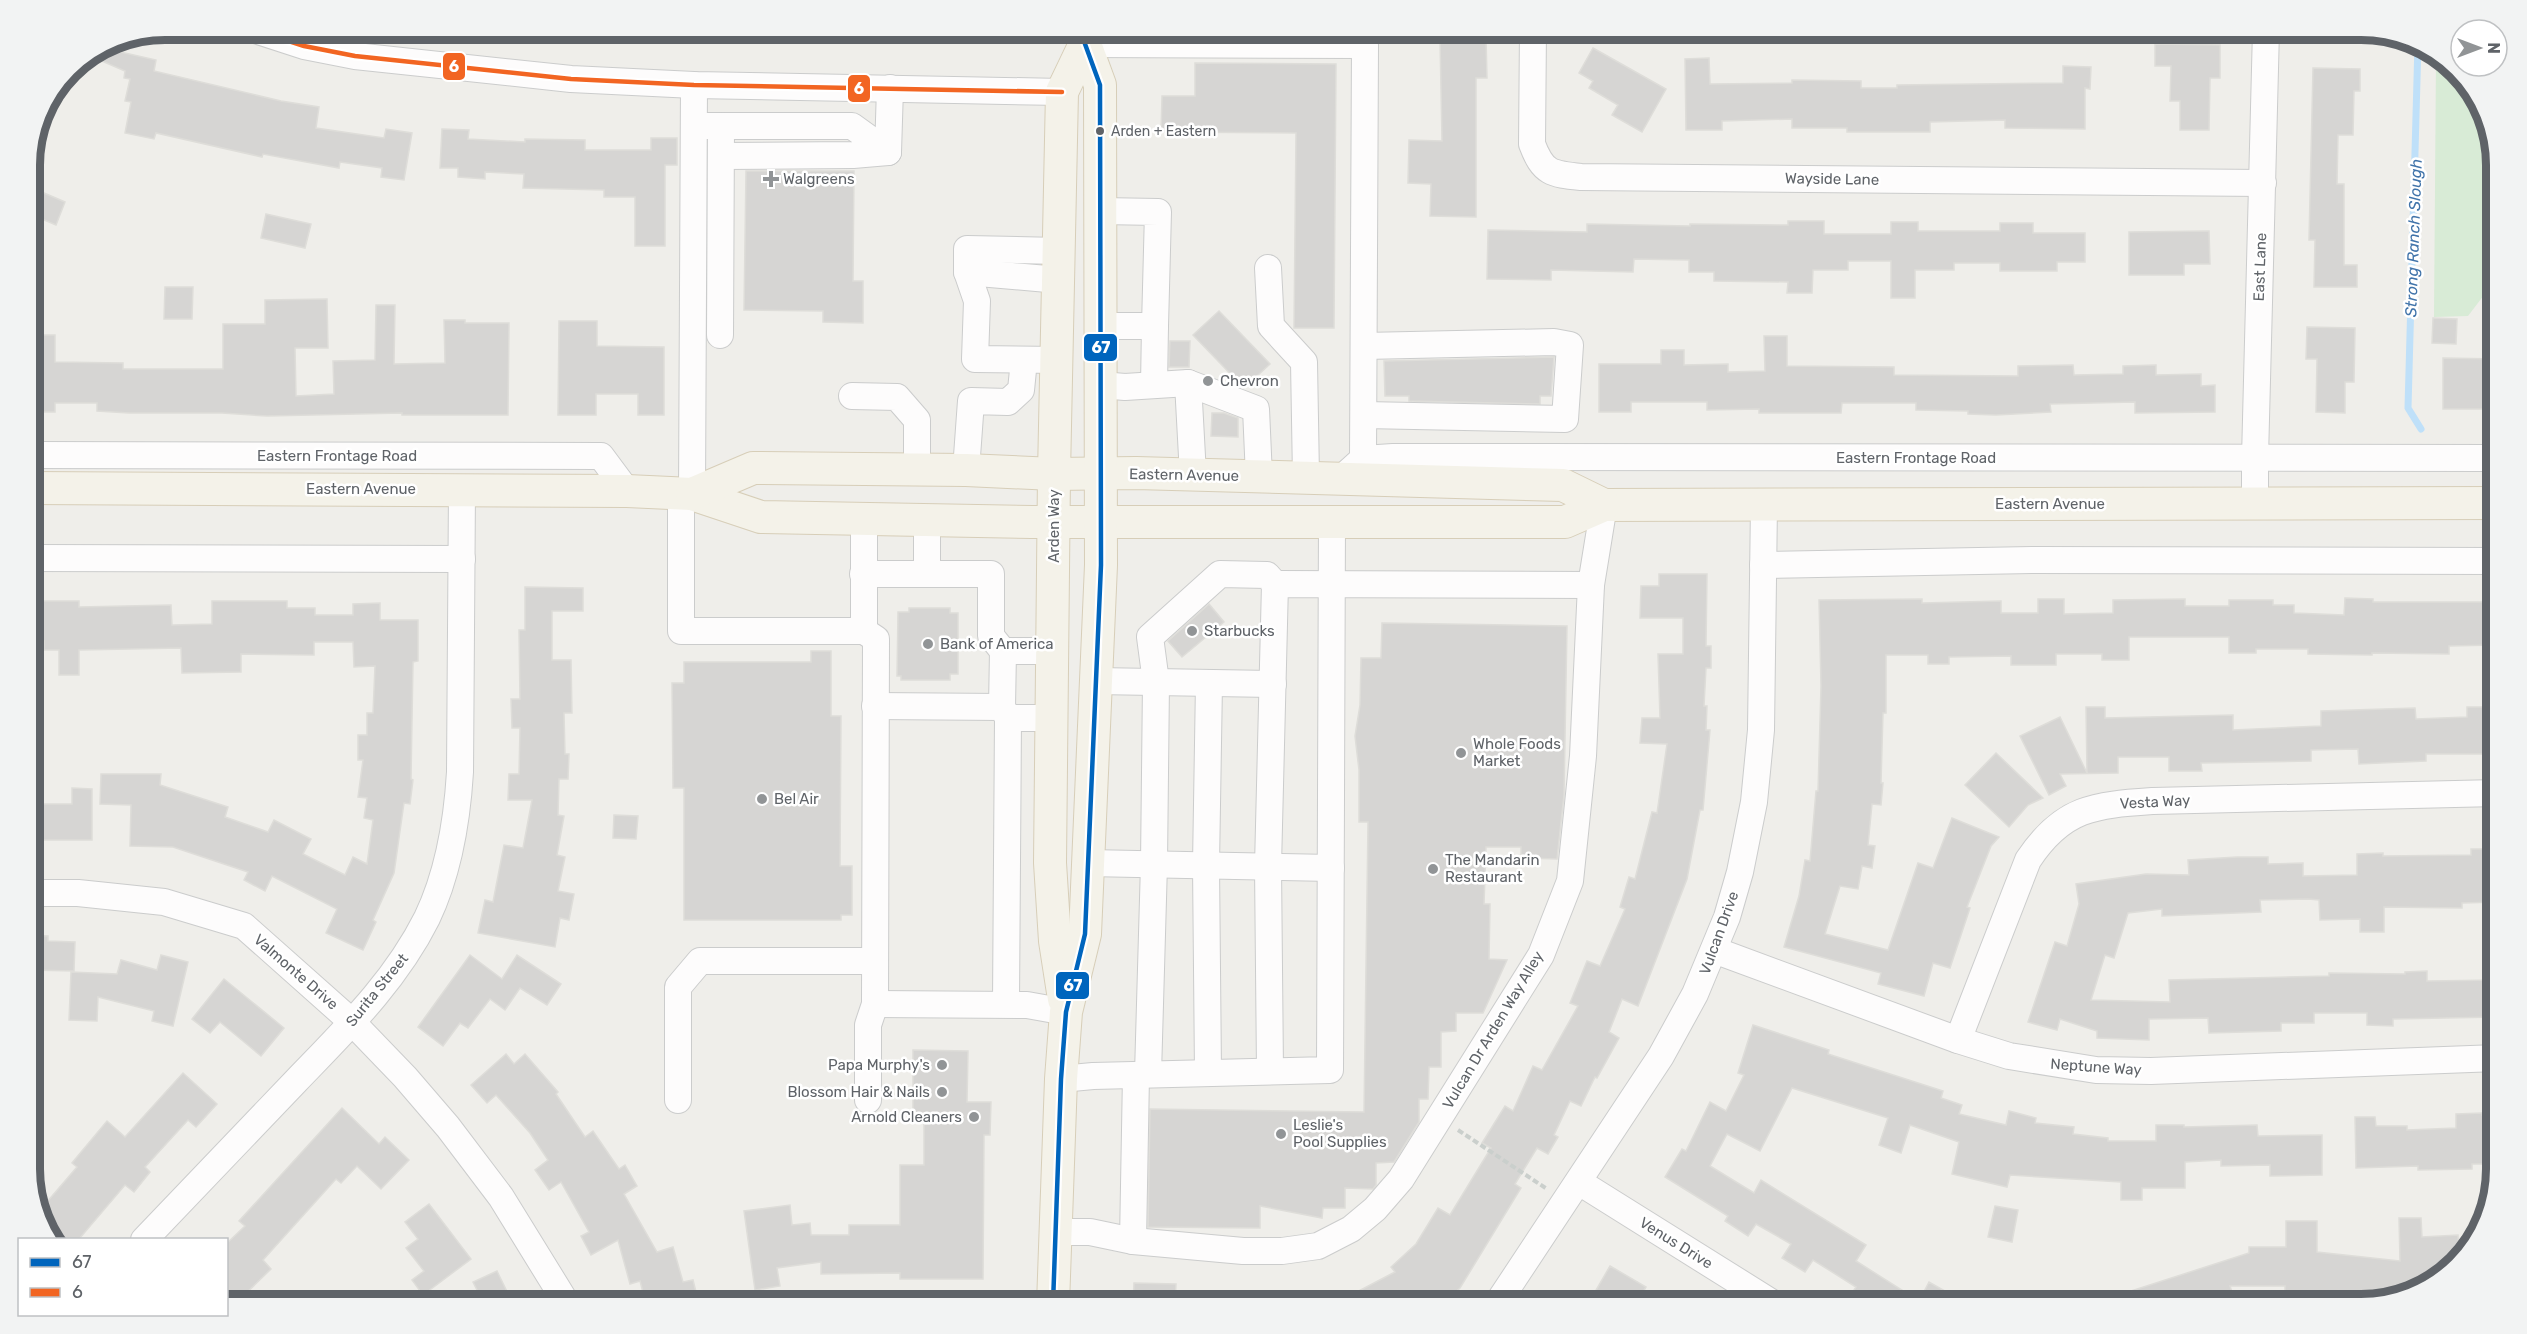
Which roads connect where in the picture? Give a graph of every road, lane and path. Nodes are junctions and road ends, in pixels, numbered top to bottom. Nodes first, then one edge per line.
1 (1533, 40) edge
2 (2266, 40) edge
3 (289, 41) edge
4 (1084, 41) edge
5 (1086, 41) edge
6 (1208, 41) edge
7 (694, 85) junction
8 (890, 88) junction
9 (1062, 92) junction
10 (696, 126) junction
11 (721, 126) junction
12 (888, 152) junction
13 (721, 156) junction
14 (2263, 183) junction
15 (1101, 211) junction
16 (1059, 265) junction
17 (1268, 268) dead end
18 (1101, 326) junction
19 (1155, 326) junction
20 (720, 335) dead end
21 (1364, 346) junction
22 (992, 359) junction
23 (1024, 360) junction
24 (1058, 360) junction
25 (1188, 383) junction
26 (1101, 385) junction
27 (1154, 385) junction
28 (852, 396) dead end
29 (992, 401) junction
30 (1364, 415) junction
31 (41, 455) edge
32 (2255, 458) junction
33 (2486, 458) edge
34 (1352, 469) junction
35 (917, 470) junction
36 (966, 470) junction
37 (1054, 474) junction
38 (1101, 474) junction
39 (1193, 475) junction
40 (1259, 477) junction
41 (1306, 477) junction
42 (41, 488) edge
43 (462, 489) junction
44 (627, 490) junction
45 (687, 494) junction
46 (2255, 503) junction
47 (2486, 503) edge
48 (1764, 504) junction
49 (1604, 505) junction
50 (864, 519) junction
51 (927, 520) junction
52 (1100, 521) junction
53 (1332, 521) junction
54 (1054, 522) junction
55 (41, 558) edge
56 (462, 559) junction
57 (2486, 561) edge
58 (1763, 565) junction
59 (863, 574) junction
60 (927, 574) junction
61 (1275, 584) junction
62 (1333, 585) junction
63 (1591, 585) junction
64 (864, 631) junction
65 (1003, 651) junction
66 (1053, 651) junction
67 (1096, 681) junction
68 (1156, 682) junction
69 (1209, 683) junction
70 (1273, 684) junction
71 (875, 706) junction
72 (1005, 712) junction
73 (1052, 718) junction
74 (2486, 793) edge
75 (1088, 863) junction
76 (1154, 864) junction
77 (1206, 865) junction
78 (1268, 866) junction
79 (1331, 868) junction
80 (41, 893) edge
81 (1714, 950) junction
82 (875, 961) junction
83 (875, 1004) junction
84 (1006, 1004) junction
85 (1066, 1012) junction
86 (352, 1022) junction
87 (1958, 1040) junction
88 (2486, 1058) edge
89 (1270, 1071) junction
90 (1208, 1073) junction
91 (1142, 1075) junction
92 (1061, 1080) junction
93 (678, 1100) dead end
94 (868, 1100) dead end
95 (1440, 1118) junction
96 (1572, 1192) junction
97 (1057, 1232) junction
98 (145, 1238) edge
99 (1133, 1241) junction
100 (561, 1294) edge
101 (1054, 1294) edge
102 (1504, 1294) edge
103 (1756, 1294) edge

1 - 14 street, Wayside Lane
2 - 14 street, East Lane
3 - 7 street
4 - 9 main road, Arden Way
5 - 15 main road, Arden Way
6 - 21 street
7 - 8 street
7 - 10 street
8 - 9 street
8 - 12 street
9 - 16 main road, Arden Way
10 - 11 street
10 - 45 street
11 - 12 street
11 - 13 street
12 - 13 street
13 - 20 street
14 - 32 street, East Lane
15 - 18 main road, Arden Way
15 - 19 street
16 - 22 street
16 - 24 main road, Arden Way
17 - 41 street
18 - 19 street
18 - 26 main road, Arden Way
19 - 27 street
21 - 30 street
21 - 30 street
22 - 23 street
22 - 29 street
23 - 24 street
23 - 29 street
24 - 37 main road, Arden Way
25 - 27 street
25 - 39 street
25 - 40 street
26 - 27 street
26 - 38 main road, Arden Way
28 - 35 street
29 - 36 street
30 - 34 street
31 - 44 street, Eastern Frontage Road
32 - 33 street, Eastern Frontage Road
32 - 34 street, Eastern Frontage Road
32 - 46 street, East Lane
34 - 41 main road, Eastern Avenue
34 - 49 main road, Eastern Avenue
35 - 36 main road, Eastern Avenue
35 - 45 main road, Eastern Avenue
36 - 37 main road, Eastern Avenue
37 - 38 main road, Eastern Avenue
37 - 54 main road, Arden Way
38 - 39 main road, Eastern Avenue
38 - 52 main road, Arden Way
39 - 40 main road, Eastern Avenue
40 - 41 main road, Eastern Avenue
42 - 43 main road, Eastern Avenue
43 - 44 main road, Eastern Avenue
43 - 56 street, Surita Street
44 - 45 main road, Eastern Avenue
45 - 50 main road, Eastern Avenue
45 - 64 street
46 - 47 main road, Eastern Avenue
46 - 48 main road, Eastern Avenue
48 - 49 main road, Eastern Avenue
48 - 58 street, Vulcan Drive
49 - 53 main road, Eastern Avenue
49 - 63 street, Vulcan Dr Arden Way Alley
50 - 51 main road, Eastern Avenue
50 - 59 street
51 - 54 main road, Eastern Avenue
51 - 60 street
52 - 53 main road, Eastern Avenue
52 - 54 main road, Eastern Avenue
52 - 67 main road, Arden Way
53 - 62 street
54 - 66 main road, Arden Way
55 - 56 street
56 - 86 street, Surita Street
57 - 58 street
58 - 81 street, Vulcan Drive
59 - 60 street
59 - 64 street
60 - 65 street
61 - 62 street
61 - 68 street
61 - 70 street
62 - 63 street
62 - 79 street
63 - 95 street, Vulcan Dr Arden Way Alley
64 - 71 street
65 - 66 street
65 - 72 street
66 - 73 main road, Arden Way
67 - 68 street
67 - 75 main road, Arden Way
68 - 69 street
68 - 76 street
69 - 70 street
69 - 77 street
70 - 78 street
71 - 72 street
71 - 82 street
72 - 73 street
72 - 84 street
73 - 85 main road, Arden Way
74 - 87 street, Vesta Way
75 - 76 street
75 - 85 main road, Arden Way
76 - 77 street
76 - 91 street
77 - 78 street
77 - 90 street
78 - 79 street
78 - 89 street
79 - 89 street
80 - 86 street, Valmonte Drive
81 - 87 street, Neptune Way
81 - 96 street, Vulcan Drive
82 - 83 street
82 - 93 street
83 - 84 street
83 - 94 street
84 - 85 street
85 - 92 main road, Arden Way
86 - 98 street, Surita Street
86 - 100 street, Valmonte Drive
87 - 88 street, Neptune Way
89 - 90 street
90 - 91 street
91 - 92 street
91 - 99 street
92 - 97 main road, Arden Way
95 - 96 path
95 - 99 street, Vulcan Dr Arden Way Alley
96 - 102 street, Vulcan Drive
96 - 103 street, Venus Drive
97 - 99 street, Vulcan Dr Arden Way Alley
97 - 101 main road, Arden Way

